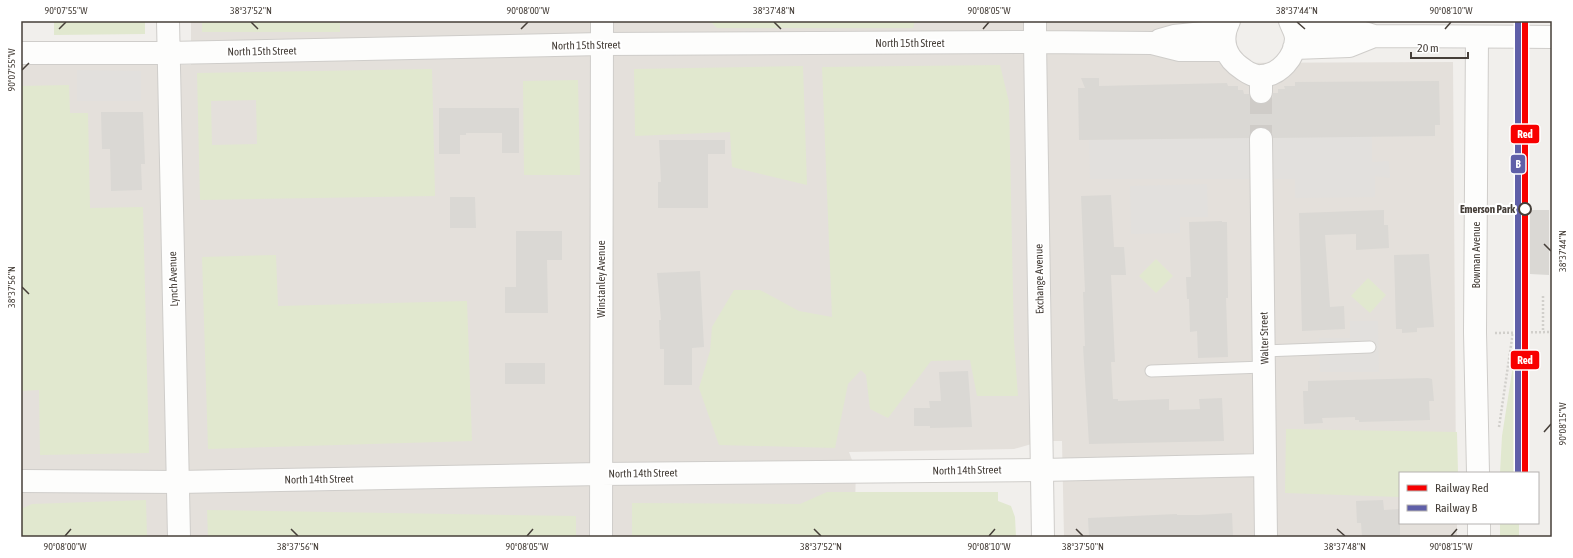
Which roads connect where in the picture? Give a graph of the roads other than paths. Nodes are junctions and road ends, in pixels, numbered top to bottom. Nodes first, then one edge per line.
1 (168, 21) edge
2 (602, 21) edge
3 (1035, 32) edge
4 (1226, 34) edge
5 (1293, 34) edge
6 (1477, 37) junction
7 (1552, 37) edge
8 (602, 44) junction
9 (21, 53) edge
10 (167, 53) junction
11 (1261, 139) tunnel mouth
12 (1370, 347) dead end
13 (1264, 359) junction
14 (1151, 372) dead end
15 (1265, 465) junction
16 (1042, 470) junction
17 (1478, 472) edge
18 (600, 474) junction
19 (21, 480) edge
20 (179, 482) junction
21 (1479, 524) edge
22 (179, 537) edge
23 (601, 537) edge
24 (1043, 537) edge
25 (1266, 537) edge
26 (1479, 537) edge

1 - 10 street, Lynch Avenue
2 - 8 street, Winstanley Avenue
3 - 4 street, North 15th Street
3 - 8 street, North 15th Street
3 - 16 street, Exchange Avenue
4 - 5 street
5 - 6 street
6 - 7 street
6 - 17 street, Bowman Avenue
8 - 10 street, North 15th Street
8 - 18 street, Winstanley Avenue
9 - 10 street, North 15th Street
10 - 20 street, Lynch Avenue
11 - 13 street, Walter Street
12 - 13 lane
13 - 14 lane
13 - 15 street, Walter Street
15 - 16 street, North 14th Street
15 - 25 street, Walter Street
16 - 18 street, North 14th Street
16 - 24 street, Exchange Avenue
18 - 20 street, North 14th Street
18 - 23 street, Winstanley Avenue
19 - 20 street, North 14th Street
20 - 22 street, Lynch Avenue
21 - 26 street

